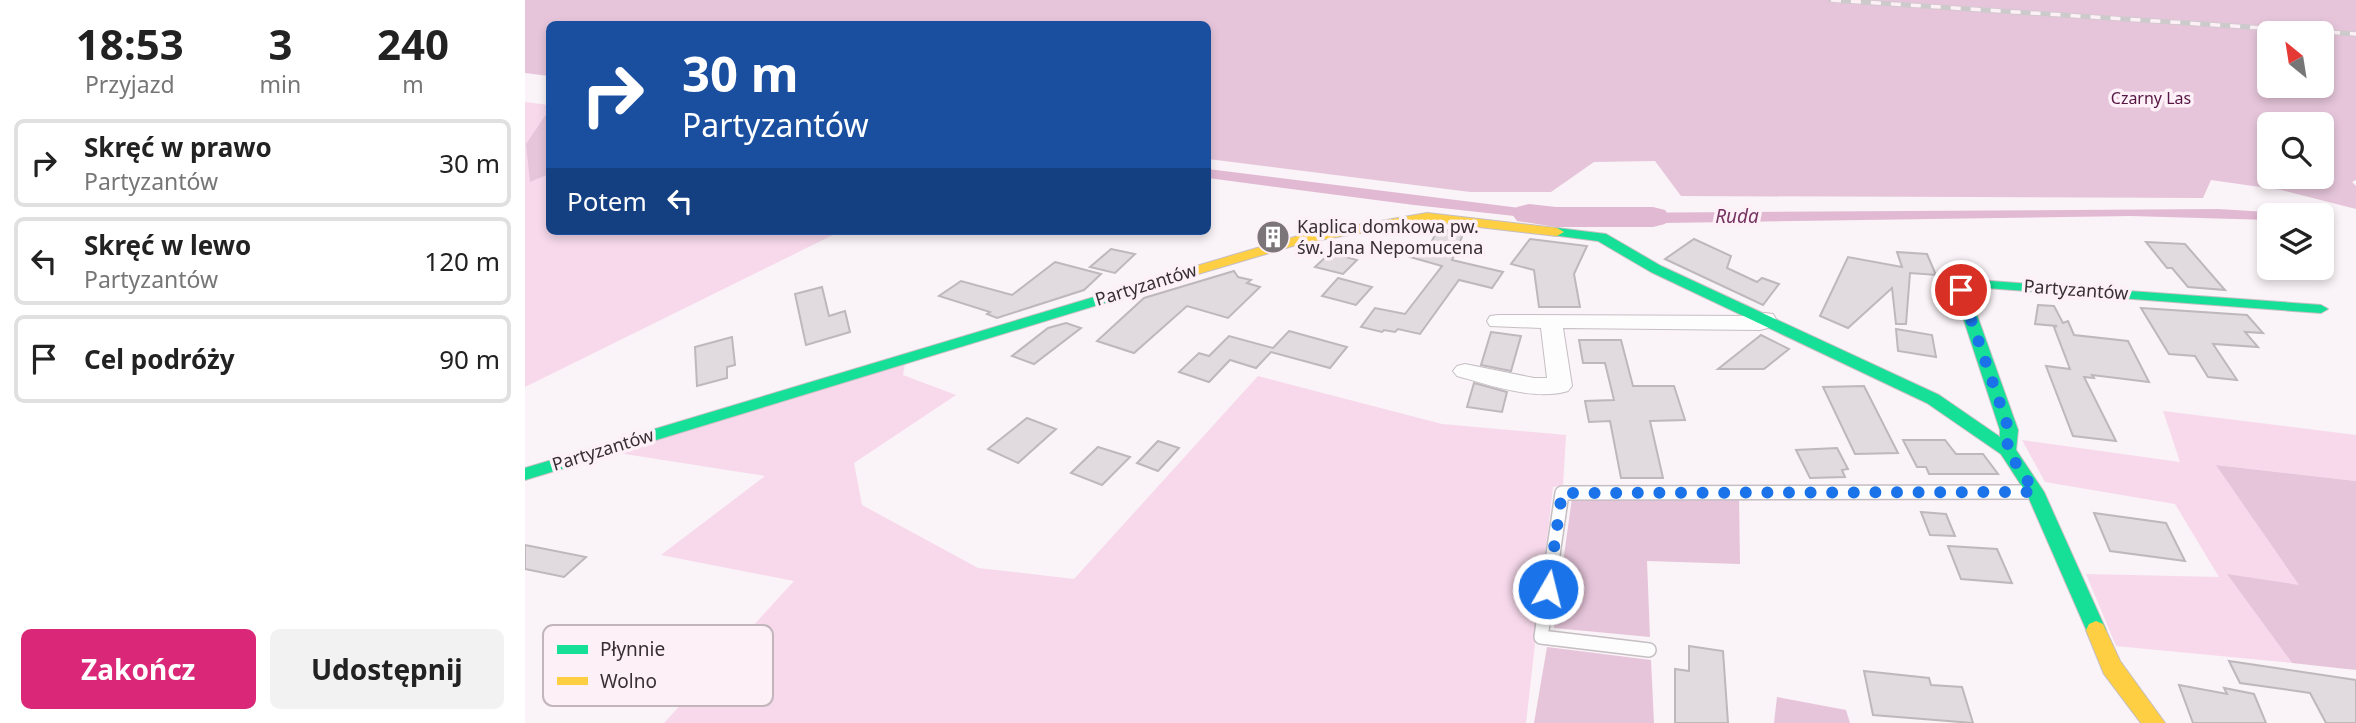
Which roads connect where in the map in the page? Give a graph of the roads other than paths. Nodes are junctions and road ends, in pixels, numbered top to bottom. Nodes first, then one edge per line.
1 (2321, 309) dead end
2 (1765, 319) junction
3 (1498, 321) dead end
4 (1551, 322) junction
5 (1465, 371) dead end
6 (2007, 450) junction
7 (525, 474) edge
8 (2035, 492) junction
9 (1649, 650) dead end
10 (2154, 723) edge

1 - 6 street, Partyzantów
2 - 4 street
2 - 6 street, Partyzantów
2 - 7 street, Partyzantów
3 - 4 street
4 - 5 street
6 - 8 street, Partyzantów
8 - 9 lane
8 - 10 street, Partyzantów

